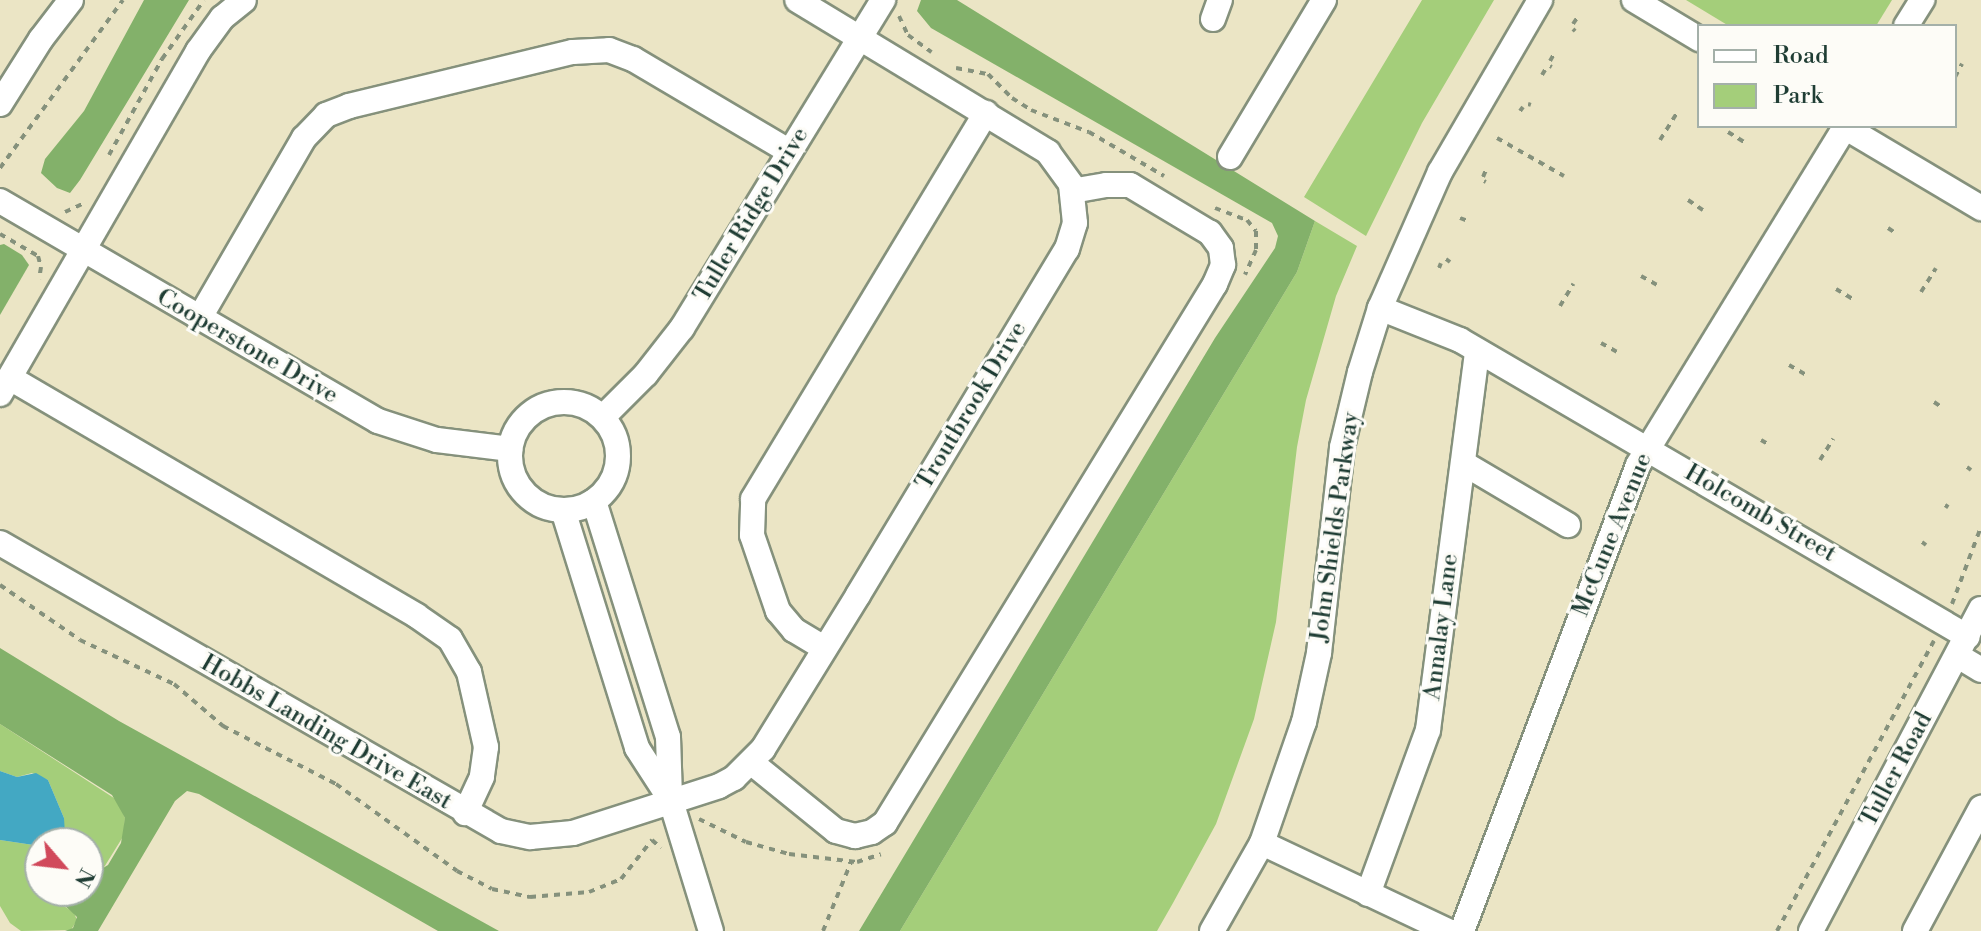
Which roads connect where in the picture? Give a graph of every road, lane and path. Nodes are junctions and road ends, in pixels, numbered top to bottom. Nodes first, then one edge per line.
1 (71, 0) edge
2 (123, 0) edge
3 (204, 0) edge
4 (244, 0) edge
5 (797, 0) edge
6 (1324, 0) edge
7 (1540, 0) edge
8 (1634, 0) edge
9 (1922, 0) edge
10 (893, 4) edge
11 (1577, 18) dead end
12 (1907, 24) edge
13 (1574, 28) dead end
14 (860, 38) junction
15 (1697, 38) edge
16 (1554, 54) dead end
17 (937, 56) dead end
18 (948, 64) dead end
19 (1962, 64) dead end
20 (1548, 68) dead end
21 (1957, 73) edge
22 (0, 104) edge
23 (986, 113) junction
24 (1676, 114) dead end
25 (1844, 128) edge
26 (1848, 128) edge
27 (1728, 132) dead end
28 (1497, 138) dead end
29 (1660, 140) dead end
30 (1744, 142) dead end
31 (790, 152) junction
32 (1230, 157) dead end
33 (105, 163) dead end
34 (0, 168) edge
35 (1486, 170) dead end
36 (1564, 176) dead end
37 (1168, 179) dead end
38 (1485, 180) dead end
39 (1073, 191) junction
40 (1688, 200) dead end
41 (0, 201) edge
42 (83, 201) dead end
43 (1207, 205) dead end
44 (1981, 208) edge
45 (60, 210) dead end
46 (1703, 210) dead end
47 (1460, 218) dead end
48 (1468, 221) dead end
49 (1888, 228) dead end
50 (1894, 232) dead end
51 (0, 234) edge
52 (84, 252) junction
53 (53, 259) dead end
54 (41, 262) junction
55 (1936, 268) dead end
56 (1641, 276) dead end
57 (1241, 281) dead end
58 (37, 284) dead end
59 (1573, 284) dead end
60 (1657, 285) dead end
61 (1836, 289) dead end
62 (1921, 292) dead end
63 (1854, 300) dead end
64 (1560, 306) dead end
65 (1380, 308) junction
66 (199, 319) junction
67 (1601, 343) dead end
68 (1477, 351) junction
69 (1617, 352) dead end
70 (1789, 365) dead end
71 (1808, 376) dead end
72 (5, 386) edge
73 (1934, 402) dead end
74 (1940, 406) dead end
75 (603, 417) junction
76 (1833, 439) dead end
77 (1761, 440) dead end
78 (1768, 444) dead end
79 (510, 449) junction
80 (1646, 450) junction
81 (1820, 460) dead end
82 (1463, 463) junction
83 (594, 501) junction
84 (563, 510) junction
85 (1568, 525) dead end
86 (1981, 527) edge
87 (0, 543) edge
88 (0, 585) edge
89 (1981, 609) edge
90 (1943, 622) junction
91 (1963, 646) junction
92 (824, 648) junction
93 (1981, 670) edge
94 (752, 763) junction
95 (671, 802) junction
96 (1981, 808) edge
97 (465, 813) junction
98 (706, 822) dead end
99 (657, 830) dead end
100 (652, 840) junction
101 (1262, 843) junction
102 (889, 846) dead end
103 (664, 855) dead end
104 (851, 862) junction
105 (1368, 894) junction
106 (711, 931) edge
107 (823, 931) edge
108 (1212, 931) edge
109 (1448, 931) edge
110 (1462, 931) edge
111 (1777, 931) edge
112 (1811, 931) edge
113 (1915, 931) edge

1 - 22 street
2 - 34 path
3 - 33 path
4 - 52 street
5 - 14 street
6 - 32 street
7 - 65 street, John Shields Parkway
8 - 15 street
9 - 12 street
10 - 14 street, Tuller Ridge Drive
10 - 17 path
11 - 13 path
14 - 23 street
14 - 31 street, Tuller Ridge Drive
16 - 20 path
18 - 37 path
19 - 21 path
23 - 39 street
23 - 92 street
24 - 29 path
25 - 80 street, McCune Avenue
26 - 44 street
27 - 30 path
28 - 36 path
31 - 66 street
31 - 75 street, Tuller Ridge Drive
35 - 38 path
39 - 92 street, Troutbrook Drive
39 - 94 street
40 - 46 path
41 - 52 street, Cooperstone Drive
42 - 45 path
43 - 57 path
47 - 48 path
49 - 50 path
51 - 54 path
52 - 66 street, Cooperstone Drive
52 - 72 street
53 - 54 path
54 - 58 path
55 - 62 path
56 - 60 path
59 - 64 path
61 - 63 path
65 - 68 street, Holcomb Street
65 - 101 street, John Shields Parkway
66 - 79 street, Cooperstone Drive
67 - 69 path
68 - 80 street, Holcomb Street
68 - 82 street, Annalay Lane
70 - 71 path
72 - 97 street
73 - 74 path
75 - 79 street
75 - 83 street
76 - 81 path
77 - 78 path
79 - 84 street
80 - 90 street, Holcomb Street
80 - 110 street, McCune Avenue
82 - 85 street
82 - 105 street, Annalay Lane
83 - 84 street
83 - 95 street
84 - 95 street
86 - 90 path
87 - 97 street, Hobbs Landing Drive East
88 - 100 path
89 - 91 street, Tuller Road
90 - 91 street, Holcomb Street
90 - 111 path
91 - 93 street, Holcomb Street
91 - 112 street, Tuller Road
92 - 94 street, Troutbrook Drive
94 - 95 street, Troutbrook Drive
95 - 97 street, Hobbs Landing Drive East
95 - 106 street
96 - 113 street
98 - 104 path
99 - 100 path
100 - 103 path
101 - 105 street
101 - 108 street, John Shields Parkway
102 - 104 path
104 - 107 path
105 - 109 street

